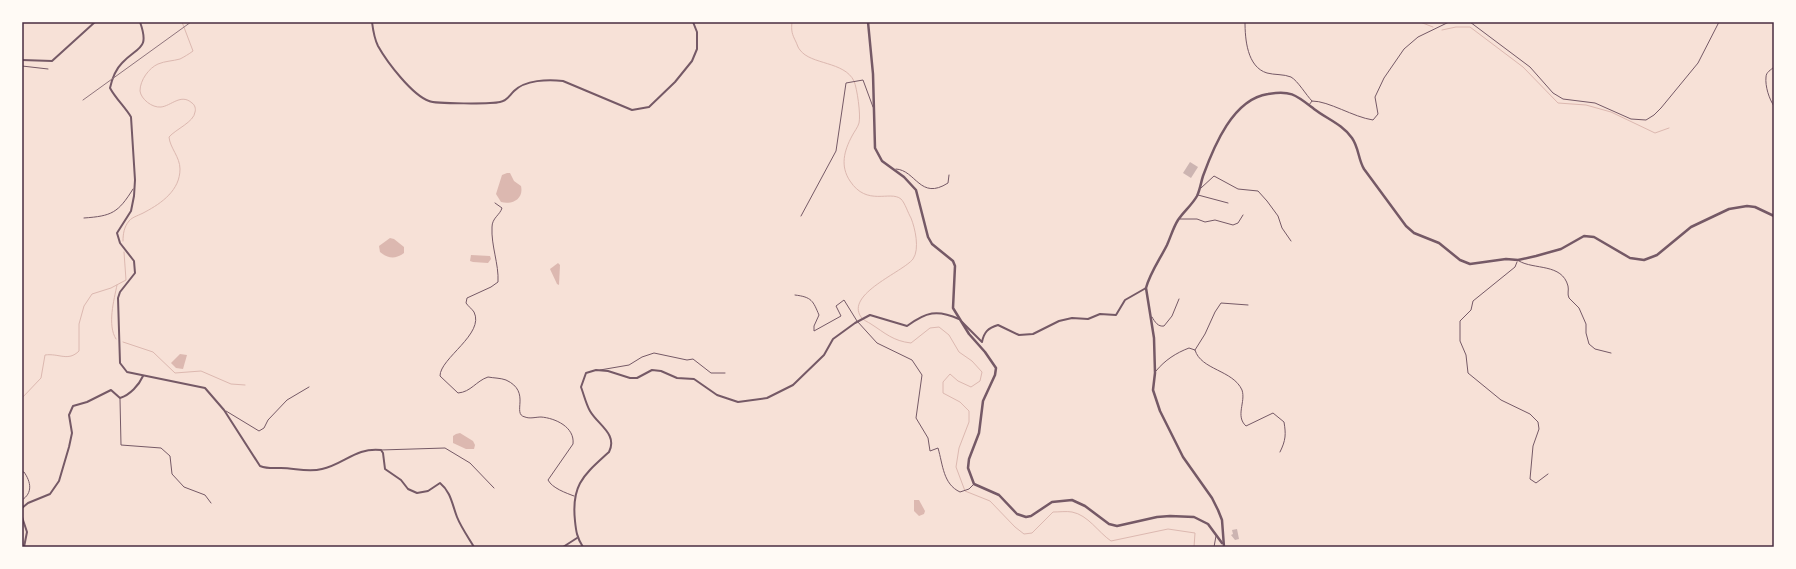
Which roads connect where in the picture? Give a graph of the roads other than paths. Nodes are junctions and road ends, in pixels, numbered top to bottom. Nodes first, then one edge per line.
1 (95, 22) edge
2 (140, 22) edge
3 (372, 22) edge
4 (693, 22) edge
5 (868, 22) edge
6 (1245, 22) edge
7 (1449, 22) edge
8 (1470, 22) edge
9 (1718, 22) edge
10 (22, 60) edge
11 (22, 66) edge
12 (1774, 67) edge
13 (48, 69) dead end
14 (1312, 101) junction
15 (1309, 105) junction
16 (1774, 106) edge
17 (874, 110) junction
18 (893, 169) junction
19 (949, 175) dead end
20 (135, 187) junction
21 (1199, 190) junction
22 (1197, 195) junction
23 (495, 203) dead end
24 (1228, 203) dead end
25 (1243, 215) dead end
26 (802, 216) dead end
27 (1774, 216) edge
28 (84, 218) dead end
29 (1179, 219) junction
30 (1291, 241) dead end
31 (1518, 260) junction
32 (1146, 288) junction
33 (795, 295) dead end
34 (1179, 299) dead end
35 (1248, 305) dead end
36 (1150, 315) junction
37 (959, 318) junction
38 (857, 321) junction
39 (1195, 350) junction
40 (1611, 354) dead end
41 (596, 370) junction
42 (1154, 373) junction
43 (725, 374) dead end
44 (143, 376) junction
45 (309, 387) dead end
46 (120, 398) junction
47 (224, 410) junction
48 (380, 450) junction
49 (1280, 452) dead end
50 (23, 472) edge
51 (1548, 474) dead end
52 (974, 484) junction
53 (494, 488) dead end
54 (574, 496) junction
55 (22, 500) edge
56 (210, 503) dead end
57 (22, 508) edge
58 (22, 517) edge
59 (1217, 535) junction
60 (577, 538) junction
61 (1222, 543) junction
62 (24, 547) edge
63 (474, 547) edge
64 (563, 547) edge
65 (583, 547) edge
66 (1214, 547) edge
67 (1224, 547) edge

1 - 10 street
2 - 20 street
3 - 4 street
5 - 17 street
6 - 14 lane
7 - 14 lane
8 - 9 lane
11 - 13 lane
12 - 16 lane
14 - 15 lane
15 - 21 street
15 - 31 street
17 - 18 street
17 - 26 lane
18 - 19 lane
18 - 37 street
20 - 28 lane
20 - 44 street
21 - 22 street
21 - 30 lane
22 - 24 lane
22 - 29 street
23 - 54 lane
25 - 29 lane
27 - 31 street
29 - 32 street
31 - 40 lane
31 - 51 lane
32 - 36 street
32 - 37 street
33 - 38 lane
34 - 36 lane
35 - 39 lane
36 - 42 street
37 - 38 street
37 - 52 street
38 - 41 street
38 - 52 lane
39 - 42 lane
39 - 49 lane
41 - 43 lane
41 - 54 street
42 - 61 street
44 - 46 street
44 - 47 street
45 - 47 lane
46 - 56 lane
46 - 57 street
47 - 48 street
48 - 53 lane
48 - 63 street
50 - 55 lane
52 - 59 street
54 - 60 street
58 - 62 street
59 - 61 street
59 - 66 lane
60 - 64 street
60 - 65 street
61 - 67 street

